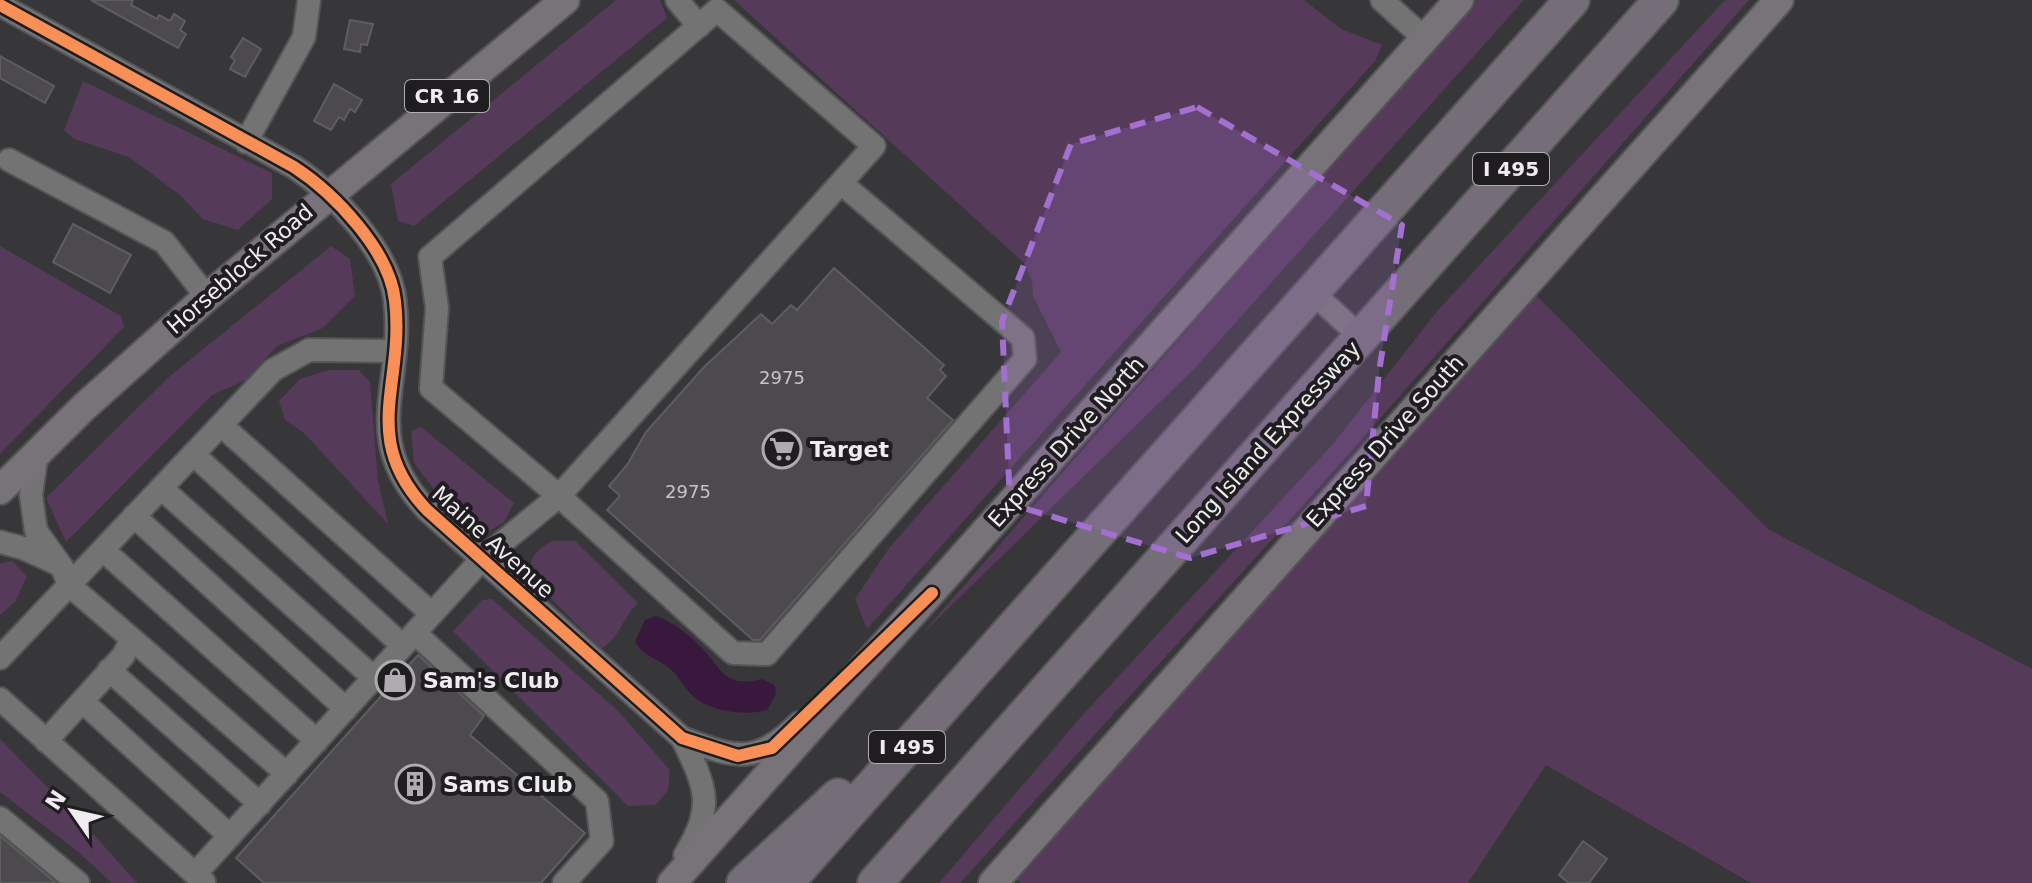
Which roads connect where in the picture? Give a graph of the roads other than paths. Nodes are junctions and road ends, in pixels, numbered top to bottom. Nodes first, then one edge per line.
1 (309, 0) edge
2 (565, 0) edge
3 (677, 0) edge
4 (1382, 0) edge
5 (1459, 0) edge
6 (1572, 0) edge
7 (1661, 0) edge
8 (1779, 0) edge
9 (0, 5) edge
10 (702, 14) edge
11 (1425, 39) junction
12 (246, 142) junction
13 (9, 160) dead end
14 (841, 183) junction
15 (329, 193) junction
16 (1312, 292) junction
17 (207, 297) junction
18 (1361, 337) junction
19 (394, 351) junction
20 (221, 425) junction
21 (37, 452) junction
22 (193, 454) junction
23 (161, 488) junction
24 (0, 490) edge
25 (559, 496) junction
26 (134, 516) junction
27 (0, 542) edge
28 (103, 550) junction
29 (482, 559) junction
30 (66, 576) junction
31 (932, 593) junction
32 (1028, 612) junction
33 (432, 614) junction
34 (132, 639) junction
35 (409, 640) junction
36 (0, 658) edge
37 (109, 670) junction
38 (374, 678) junction
39 (0, 699) edge
40 (82, 701) junction
41 (346, 709) junction
42 (1015, 727) junction
43 (682, 738) junction
44 (46, 741) junction
45 (317, 741) junction
46 (287, 774) junction
47 (260, 804) junction
48 (0, 818) edge
49 (230, 836) junction
50 (201, 878) edge
51 (998, 881) edge
52 (78, 883) edge
53 (564, 883) edge
54 (670, 883) edge
55 (744, 883) edge
56 (786, 883) edge
57 (875, 883) edge
58 (898, 883) edge

1 - 12 street
2 - 15 main road, Horseblock Road / CR 16
3 - 10 street
4 - 11 street
5 - 11 main road, Express Drive North
6 - 16 highway, I 495
7 - 18 highway, Long Island Expressway / I 495
8 - 51 main road, Express Drive South
9 - 12 street, Maine Avenue
10 - 14 street
10 - 25 street
11 - 31 main road, Express Drive North
12 - 15 street, Maine Avenue
13 - 17 street
14 - 25 street
14 - 25 street
15 - 17 main road, Horseblock Road / CR 16
15 - 19 street, Maine Avenue
16 - 18 street
16 - 32 highway, I 495
17 - 21 main road, Horseblock Road / CR 16
18 - 42 highway, Long Island Expressway / I 495
19 - 20 street
19 - 29 street, Maine Avenue
20 - 22 street
20 - 33 street
21 - 24 main road, Horseblock Road / CR 16
21 - 30 street
22 - 23 street
22 - 35 street
23 - 26 street
23 - 38 street
25 - 29 street
26 - 28 street
26 - 41 street
27 - 30 street
28 - 30 street
28 - 45 street
29 - 33 street
29 - 43 street, Maine Avenue
30 - 34 street
30 - 36 street
31 - 43 street
31 - 54 main road, Express Drive North
32 - 55 highway
32 - 56 highway, I 495
33 - 35 street
34 - 37 street
34 - 46 street
35 - 38 street
35 - 53 street
37 - 40 street
37 - 47 street
38 - 41 street
39 - 44 street
40 - 44 street
40 - 49 street
41 - 45 street
42 - 57 highway, Long Island Expressway / I 495
42 - 58 highway
43 - 54 street
44 - 50 street
45 - 46 street
46 - 47 street
47 - 49 street
48 - 52 street
49 - 50 street

